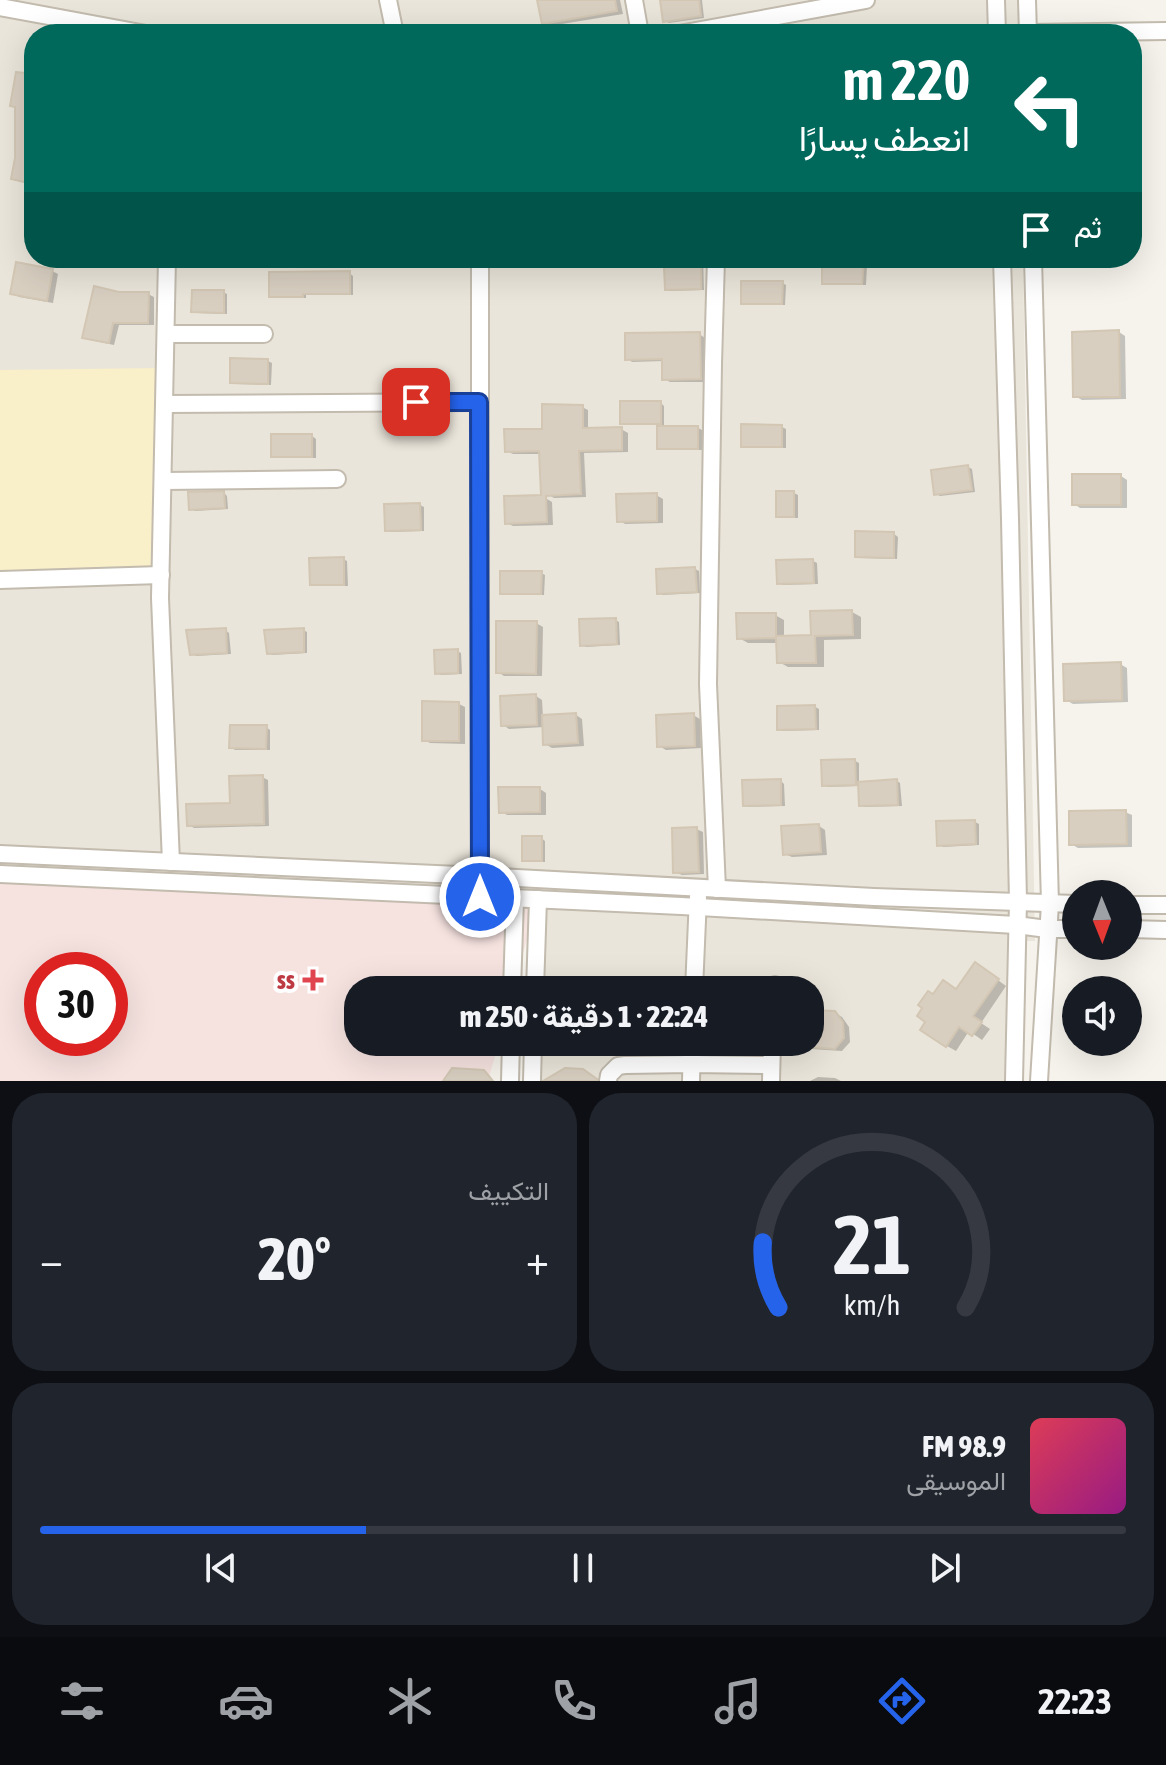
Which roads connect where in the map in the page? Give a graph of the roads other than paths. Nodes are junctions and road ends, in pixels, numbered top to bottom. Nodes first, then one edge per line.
1 (388, 0) edge
2 (634, 0) edge
3 (866, 0) edge
4 (996, 0) edge
5 (1027, 0) edge
6 (0, 7) edge
7 (92, 24) edge
8 (393, 24) edge
9 (638, 24) edge
10 (734, 24) edge
11 (997, 24) edge
12 (1028, 24) edge
13 (1166, 31) edge
14 (1142, 32) edge
15 (167, 268) edge
16 (480, 268) edge
17 (716, 268) edge
18 (1002, 268) edge
19 (1033, 268) edge
20 (166, 334) junction
21 (264, 334) dead end
22 (479, 402) junction
23 (165, 404) junction
24 (337, 479) dead end
25 (164, 481) junction
26 (161, 575) junction
27 (0, 580) edge
28 (0, 854) edge
29 (171, 862) junction
30 (0, 874) edge
31 (480, 876) junction
32 (698, 888) junction
33 (717, 889) junction
34 (480, 897) junction
35 (515, 898) junction
36 (538, 899) junction
37 (1018, 901) junction
38 (1050, 904) junction
39 (1062, 904) edge
40 (1142, 905) edge
41 (1166, 905) edge
42 (698, 907) junction
43 (1016, 925) junction
44 (1047, 929) junction
45 (1062, 929) edge
46 (1142, 929) edge
47 (1166, 930) edge
48 (512, 976) edge
49 (535, 976) edge
50 (695, 976) edge
51 (511, 1056) edge
52 (533, 1056) edge
53 (691, 1056) edge
54 (691, 1064) junction
55 (771, 1073) edge
56 (510, 1081) edge
57 (532, 1081) edge
58 (608, 1081) edge
59 (691, 1081) edge
60 (1014, 1081) edge
61 (1039, 1081) edge

1 - 8 street
2 - 9 street
3 - 10 street
4 - 11 street
5 - 12 street
6 - 7 street
13 - 14 street
15 - 20 street
16 - 22 street
17 - 33 street
18 - 37 street
19 - 38 street
20 - 21 street
20 - 23 street
22 - 23 street
22 - 31 street
23 - 25 street
24 - 25 street
25 - 26 street
26 - 27 street
26 - 29 street
28 - 29 street
29 - 31 street
30 - 34 street
31 - 32 street
31 - 34 street
32 - 33 street
32 - 42 street
33 - 37 street
34 - 35 street
35 - 36 street
35 - 48 street
36 - 42 street
36 - 49 street
37 - 38 street
37 - 43 street
38 - 39 street
38 - 44 street
40 - 41 street
42 - 43 street
42 - 50 street
43 - 44 street
43 - 60 street
44 - 45 street
44 - 61 street
46 - 47 street
51 - 56 street
52 - 57 street
53 - 54 street
54 - 55 street
54 - 58 street
54 - 59 street

